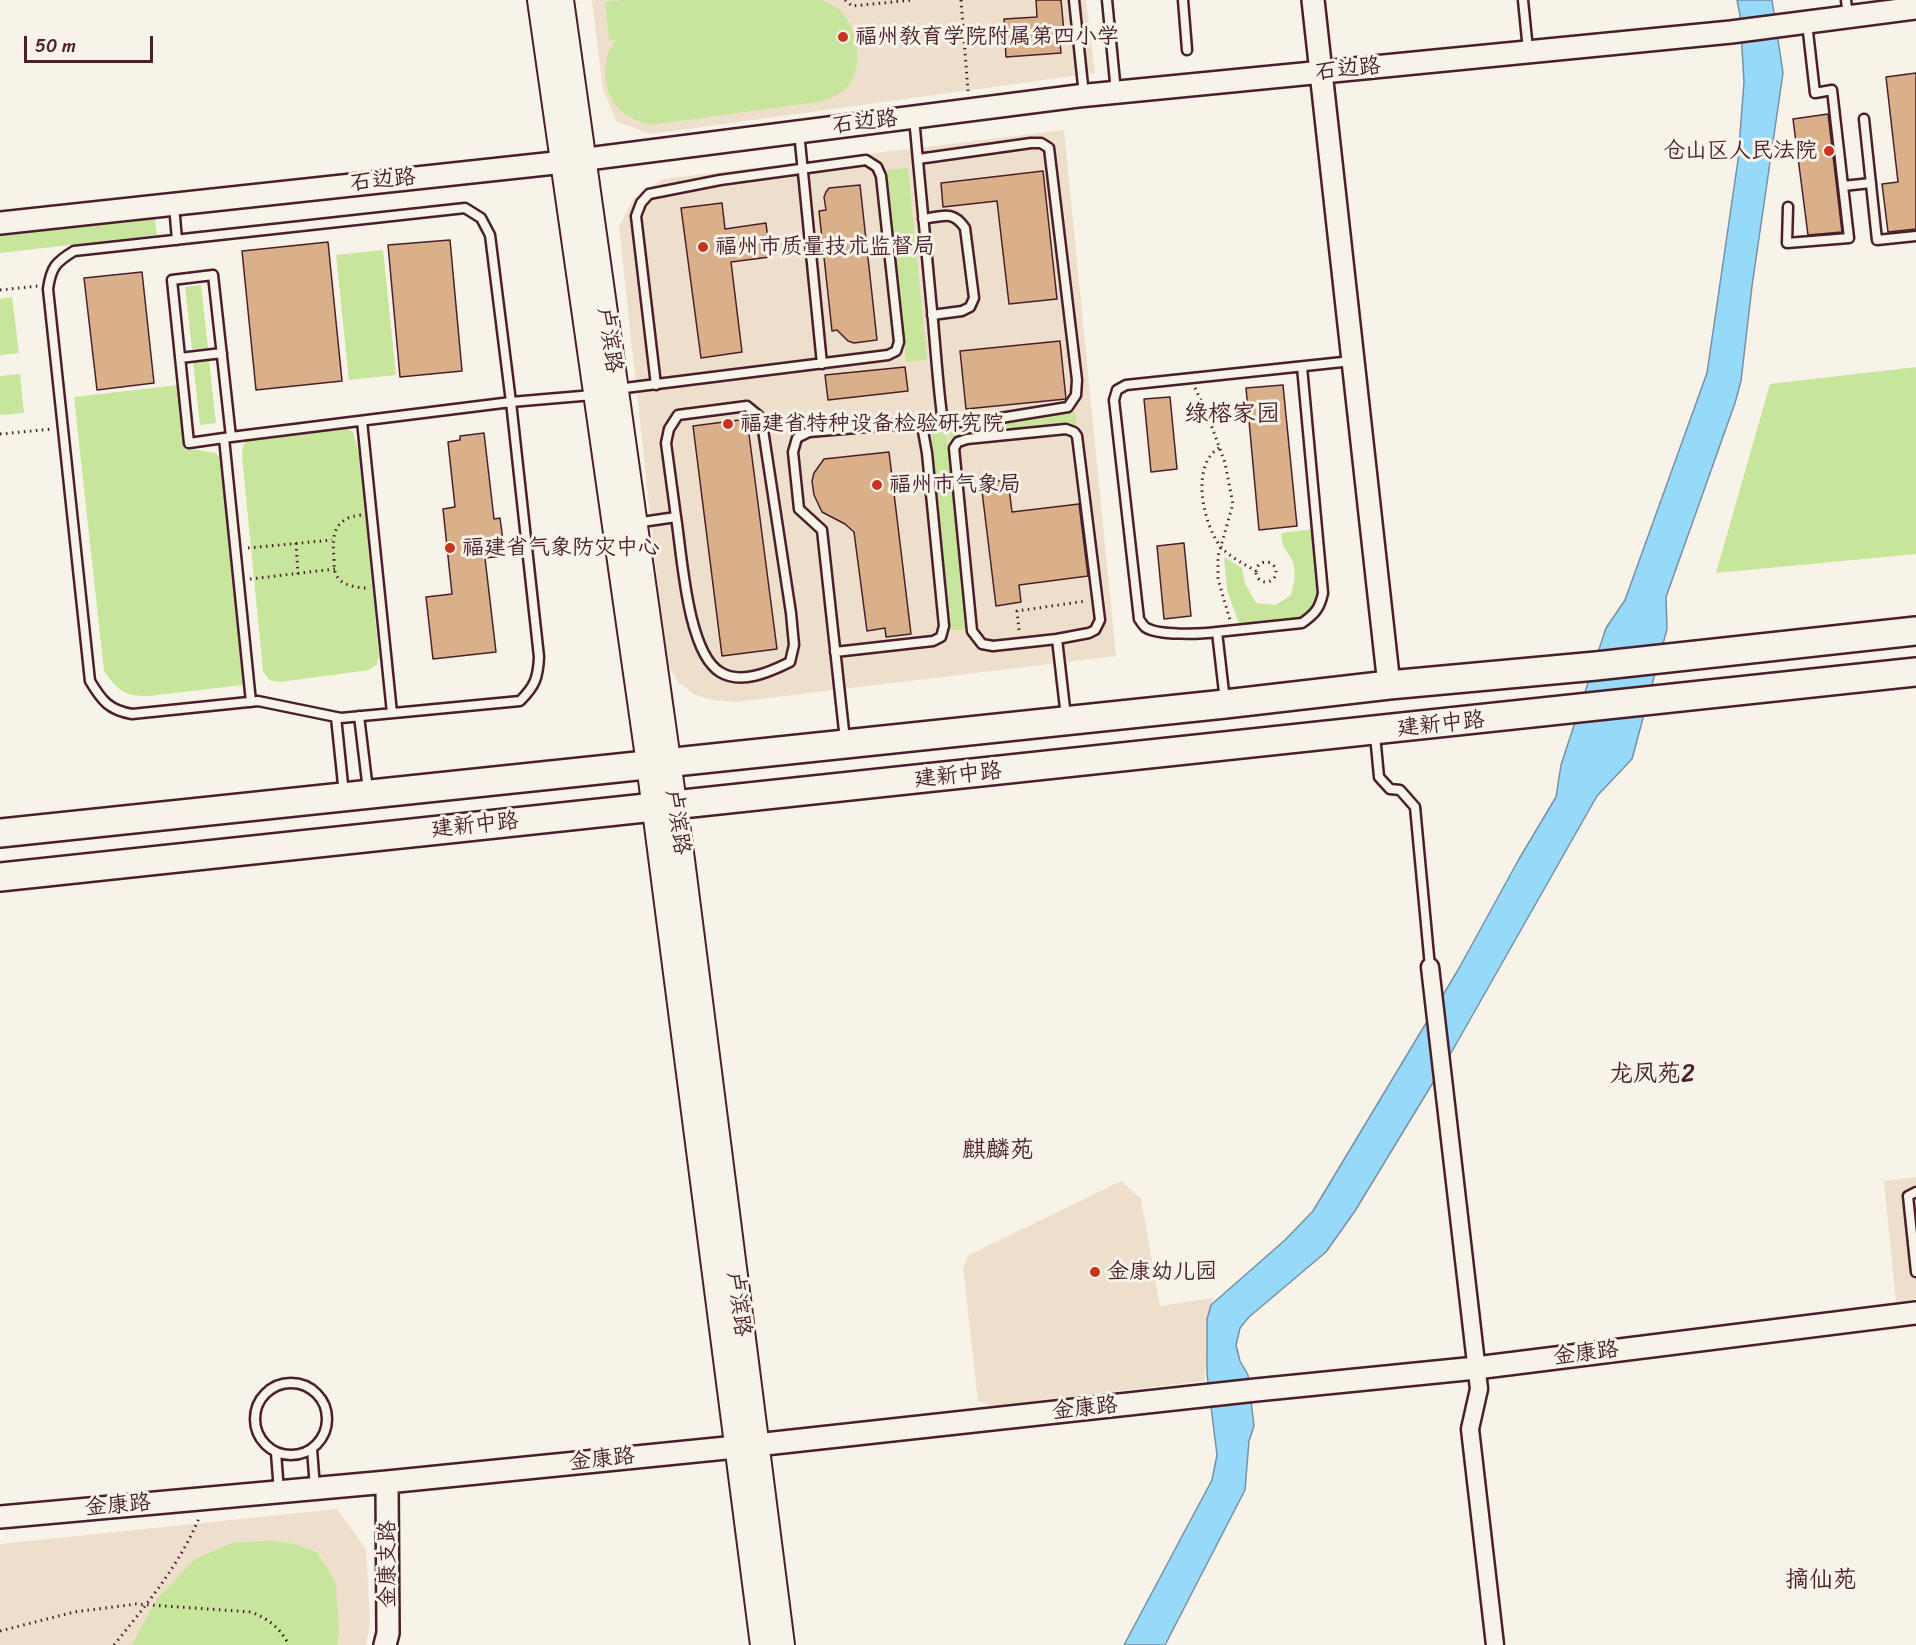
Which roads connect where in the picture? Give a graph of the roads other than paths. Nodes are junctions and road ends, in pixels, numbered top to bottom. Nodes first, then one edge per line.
1 (540, 0) edge
2 (561, 0) edge
3 (1074, 0) edge
4 (1107, 0) edge
5 (1183, 0) edge
6 (1312, 0) edge
7 (1523, 0) edge
8 (1916, 8) edge
9 (1847, 9) edge
10 (1799, 24) junction
11 (1187, 50) dead end
12 (1528, 51) junction
13 (1321, 74) junction
14 (1116, 92) junction
15 (1084, 96) junction
16 (914, 117) junction
17 (1864, 119) dead end
18 (799, 132) junction
19 (918, 159) junction
20 (574, 160) junction
21 (802, 169) junction
22 (1871, 183) junction
23 (1843, 186) junction
24 (174, 204) junction
25 (1788, 207) dead end
26 (923, 219) junction
27 (0, 223) edge
28 (1916, 236) edge
29 (177, 240) junction
30 (932, 315) junction
31 (222, 353) junction
32 (180, 358) junction
33 (1352, 361) junction
34 (822, 364) junction
35 (1302, 367) junction
36 (656, 385) junction
37 (606, 392) junction
38 (512, 402) junction
39 (362, 421) junction
40 (228, 438) junction
41 (676, 517) junction
42 (635, 523) junction
43 (1916, 631) edge
44 (1217, 632) junction
45 (1057, 639) junction
46 (835, 652) junction
47 (1916, 672) edge
48 (1389, 685) junction
49 (251, 702) junction
50 (1225, 704) junction
51 (392, 713) junction
52 (359, 716) junction
53 (336, 717) junction
54 (1066, 720) junction
55 (1374, 733) junction
56 (845, 743) junction
57 (658, 763) junction
58 (356, 795) junction
59 (664, 806) junction
60 (0, 833) edge
61 (0, 877) edge
62 (1430, 967) joint
63 (1916, 1192) edge
64 (1916, 1272) edge
65 (1916, 1313) edge
66 (1476, 1368) junction
67 (747, 1446) junction
68 (312, 1449) junction
69 (276, 1453) junction
70 (387, 1482) junction
71 (315, 1489) junction
72 (279, 1492) junction
73 (0, 1517) edge
74 (385, 1645) edge
75 (763, 1645) edge
76 (782, 1645) edge
77 (1495, 1645) edge

1 - 20 main road
2 - 20 main road, 卢滨路
3 - 15 lane
4 - 14 lane
5 - 11 lane
6 - 13 street
7 - 12 lane
8 - 9 street
9 - 10 street
10 - 12 street, 石边路
10 - 23 lane
12 - 13 street, 石边路
13 - 14 street, 石边路
13 - 33 street
14 - 15 street, 石边路
15 - 16 street, 石边路
16 - 18 street, 石边路
16 - 19 lane
17 - 22 lane
18 - 20 street, 石边路
18 - 21 lane
19 - 26 lane
19 - 30 lane
20 - 24 street, 石边路
20 - 37 main road, 卢滨路
21 - 34 lane
21 - 34 lane
21 - 36 lane
22 - 23 lane
22 - 28 lane
23 - 25 lane
24 - 27 street, 石边路
24 - 29 lane
26 - 30 lane
26 - 30 lane
29 - 38 lane
29 - 49 lane
31 - 32 lane
31 - 32 lane
31 - 40 lane
32 - 40 lane
33 - 35 lane
33 - 48 street
34 - 36 lane
35 - 44 lane
35 - 44 lane
36 - 37 lane
37 - 38 lane
37 - 42 main road, 卢滨路
37 - 57 main road
38 - 39 lane
38 - 51 lane
39 - 40 lane
39 - 51 lane
40 - 49 lane
41 - 41 lane
41 - 42 lane
42 - 57 main road, 卢滨路
43 - 48 main road, 建新中路
44 - 50 lane
45 - 45 lane
45 - 54 lane
46 - 46 lane
46 - 56 lane
47 - 55 main road, 建新中路
48 - 50 main road, 建新中路
49 - 53 lane
50 - 54 main road, 建新中路
51 - 52 lane
52 - 53 lane
52 - 58 lane
53 - 58 lane
54 - 56 main road, 建新中路
55 - 59 main road, 建新中路
55 - 62 lane
56 - 57 main road, 建新中路
57 - 58 main road, 建新中路
57 - 59 main road, 卢滨路
58 - 60 main road, 建新中路
59 - 61 main road, 建新中路
59 - 67 main road, 卢滨路
62 - 66 street
63 - 64 lane
65 - 66 street, 金康路
66 - 67 street, 金康路
66 - 77 street
67 - 70 street, 金康路
67 - 75 main road
67 - 76 main road
68 - 69 lane
68 - 69 lane
68 - 71 lane
69 - 72 lane
70 - 71 street, 金康路
70 - 74 street, 金康支路
71 - 72 street, 金康路
72 - 73 street, 金康路

